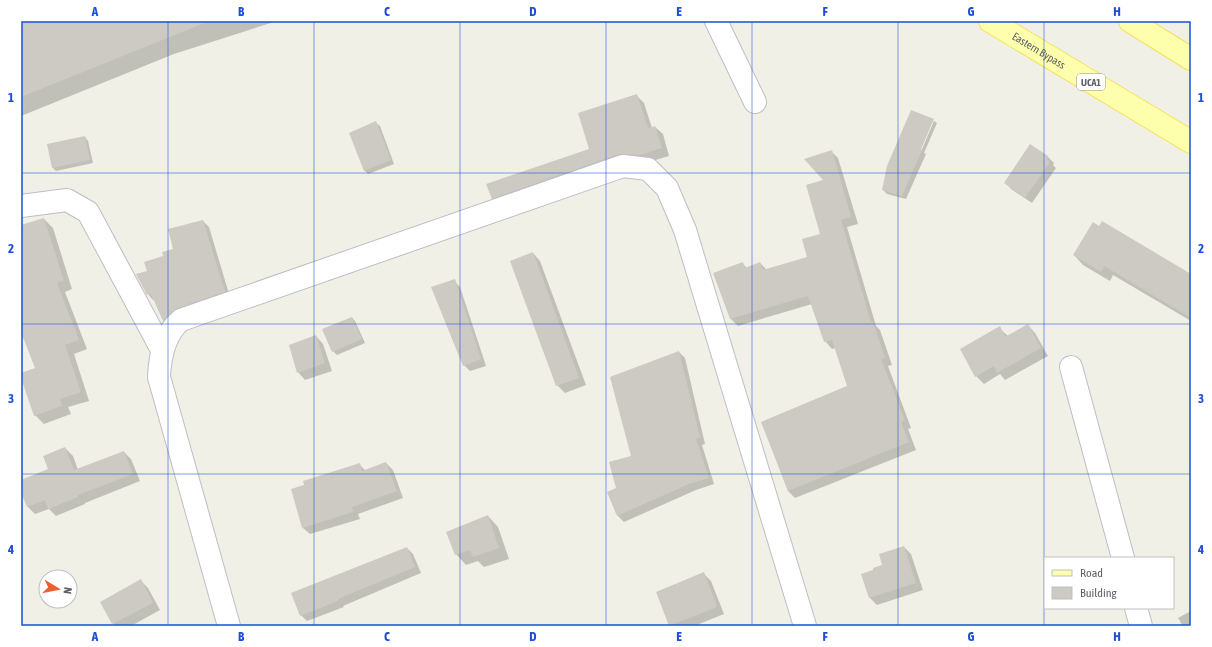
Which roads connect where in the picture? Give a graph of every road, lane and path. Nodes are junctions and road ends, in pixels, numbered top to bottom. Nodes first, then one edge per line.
1 (716, 21) edge
2 (990, 21) edge
3 (1130, 21) edge
4 (1190, 55) edge
5 (755, 102) dead end
6 (1191, 142) edge
7 (21, 206) edge
8 (162, 350) junction
9 (1071, 366) dead end
10 (1123, 557) edge
11 (1136, 609) edge
12 (229, 626) edge
13 (805, 626) edge
14 (1141, 626) edge

1 - 5 street
2 - 6 main road, Eastern Bypass / UCA1
3 - 4 main road
7 - 8 street
8 - 12 street
8 - 13 street
9 - 10 street
11 - 14 street

